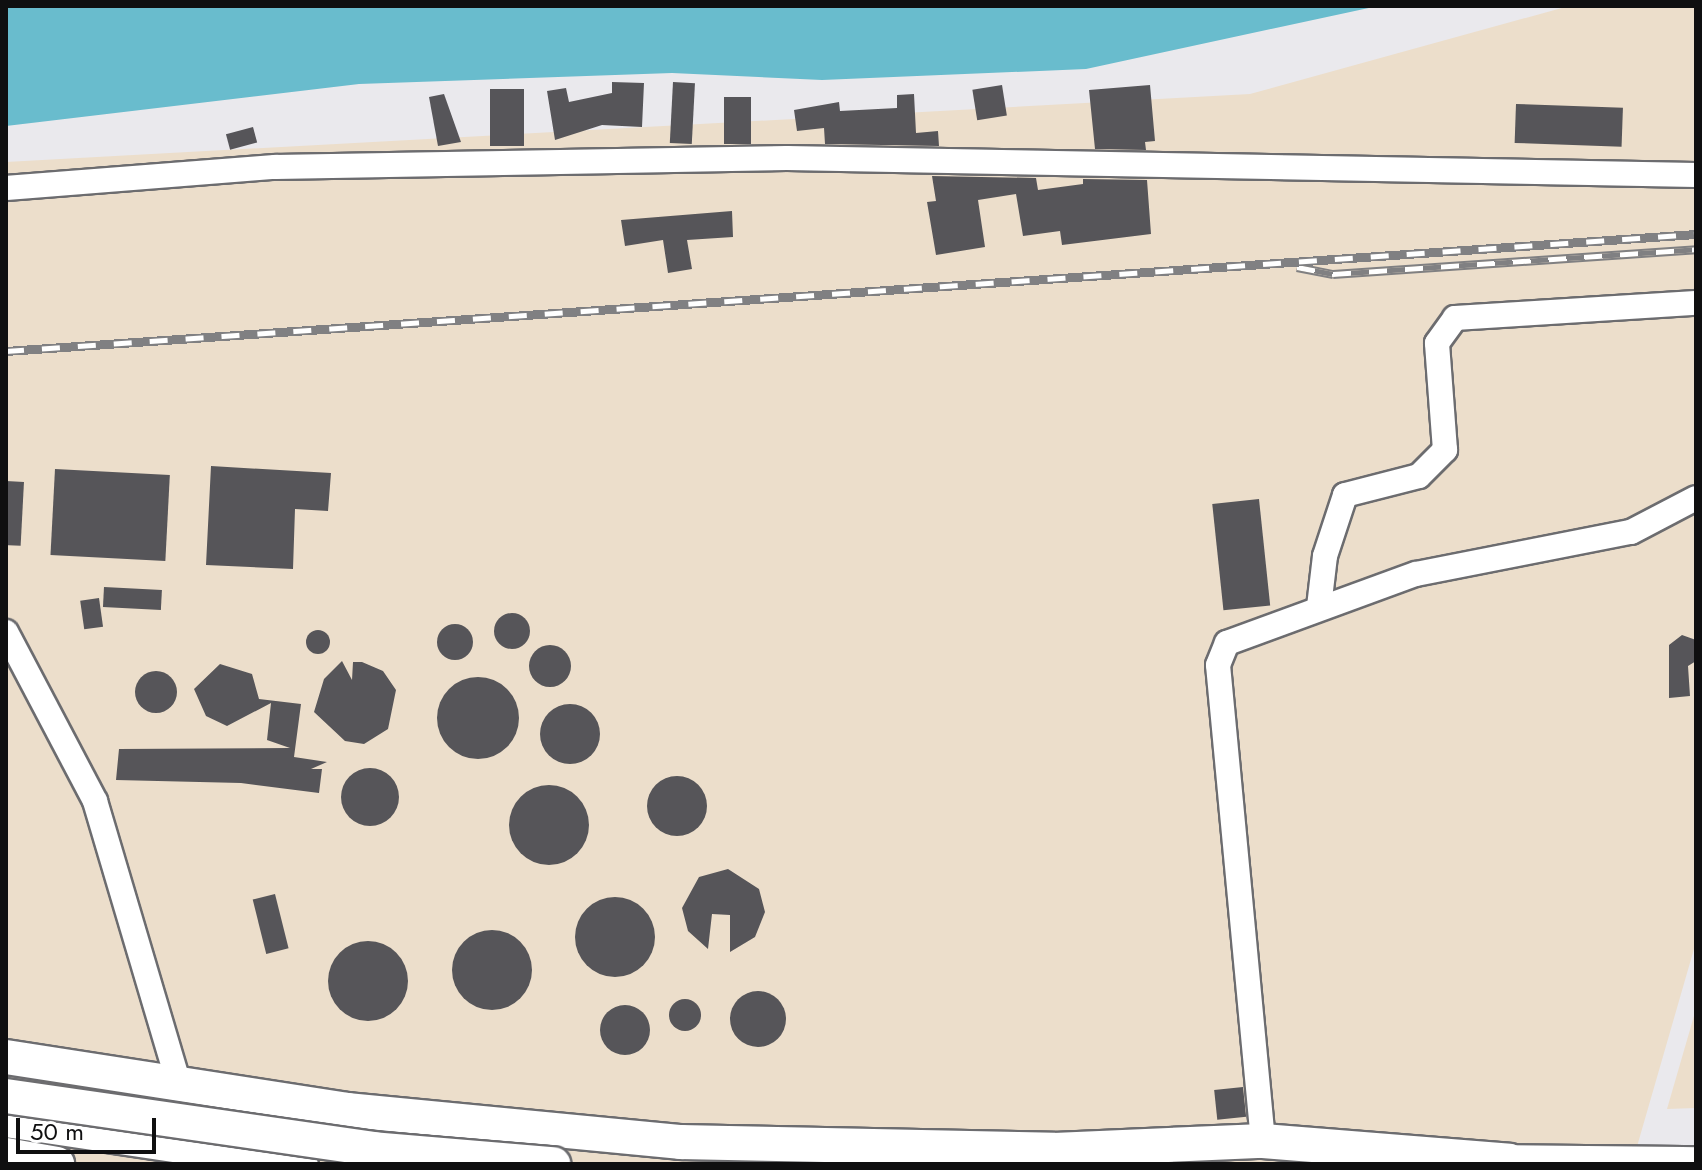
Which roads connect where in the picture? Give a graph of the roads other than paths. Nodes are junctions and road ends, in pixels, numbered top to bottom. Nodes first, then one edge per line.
1 (1696, 175) edge
2 (6, 188) edge
3 (1696, 303) edge
4 (1696, 498) edge
5 (1319, 607) junction
6 (6, 632) edge
7 (6, 1057) edge
8 (178, 1082) junction
9 (6, 1096) edge
10 (348, 1110) junction
11 (441, 1119) junction
12 (6, 1120) edge
13 (1263, 1141) junction
14 (6, 1155) edge
15 (1509, 1161) junction
16 (57, 1164) edge
17 (301, 1164) edge
18 (320, 1164) edge
19 (443, 1164) edge
20 (553, 1164) edge
21 (1442, 1164) edge
22 (1696, 1164) edge

1 - 2 street
3 - 5 street
4 - 5 street
5 - 13 street
6 - 8 street
7 - 8 highway
8 - 10 highway
9 - 20 highway, bridge
10 - 11 highway
10 - 18 highway
11 - 13 highway
11 - 19 highway
12 - 17 highway
13 - 15 highway
14 - 16 highway
15 - 21 highway
15 - 22 highway

